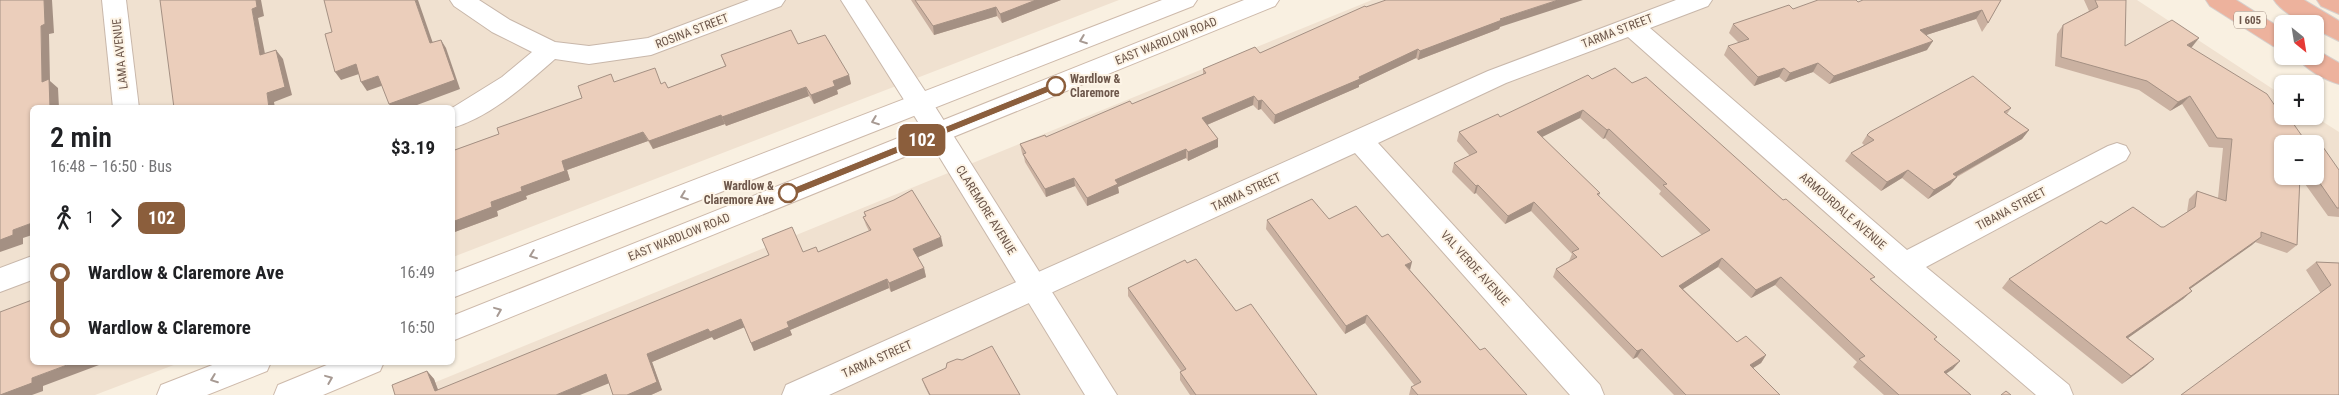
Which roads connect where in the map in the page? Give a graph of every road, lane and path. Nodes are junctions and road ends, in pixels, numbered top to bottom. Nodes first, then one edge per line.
1 (114, 0) edge
2 (462, 0) edge
3 (773, 0) edge
4 (853, 0) edge
5 (1185, 0) edge
6 (1267, 0) edge
7 (1700, 0) edge
8 (2218, 0) edge
9 (2286, 0) edge
10 (2329, 0) edge
11 (2339, 6) edge
12 (1630, 25) junction
13 (2339, 32) edge
14 (2274, 35) edge
15 (550, 50) junction
16 (2323, 65) edge
17 (2339, 75) edge
18 (920, 104) junction
19 (126, 105) edge
20 (455, 118) edge
21 (939, 133) junction
22 (1360, 140) junction
23 (2117, 153) dead end
24 (1904, 265) junction
25 (30, 269) edge
26 (0, 280) edge
27 (455, 285) edge
28 (1034, 289) junction
29 (455, 328) edge
30 (248, 365) edge
31 (362, 365) edge
32 (172, 395) edge
33 (289, 395) edge
34 (797, 395) edge
35 (1102, 395) edge
36 (1589, 395) edge
37 (2058, 395) edge

1 - 19 street, LAMA AVENUE
2 - 15 street, ROSINA STREET
3 - 15 street, ROSINA STREET
4 - 18 street, CLAREMORE AVENUE
5 -> 18 street
6 - 21 street, EAST WARDLOW ROAD
7 - 12 street, TARMA STREET
8 - 14 highway, I 605
9 - 13 highway
10 - 11 highway
12 - 22 street, TARMA STREET
12 - 24 street, ARMOURDALE AVENUE
15 - 20 street
16 - 17 highway
18 - 21 street, CLAREMORE AVENUE
18 -> 27 street
21 - 28 street, CLAREMORE AVENUE
29 -> 21 street, EAST WARDLOW ROAD
22 - 28 street, TARMA STREET
22 - 36 street, VAL VERDE AVENUE
23 - 24 street, TIBANA STREET
24 - 37 street, ARMOURDALE AVENUE
25 - 26 street
28 - 34 street, TARMA STREET
28 - 35 street, CLAREMORE AVENUE
30 -> 32 street
33 -> 31 street

